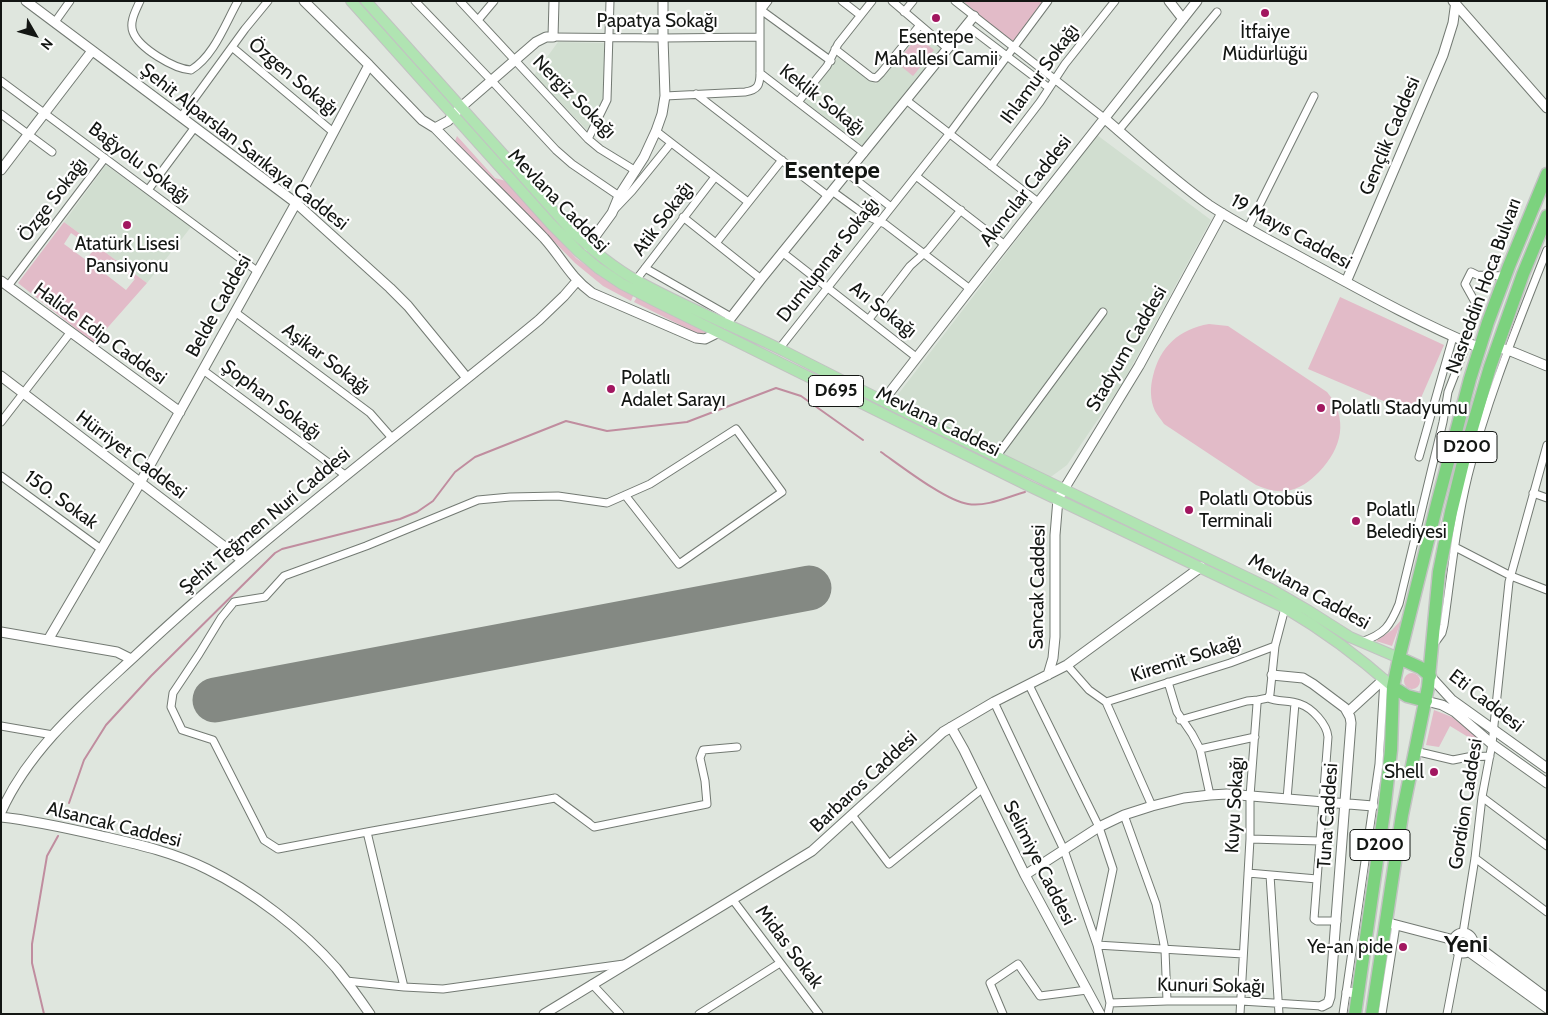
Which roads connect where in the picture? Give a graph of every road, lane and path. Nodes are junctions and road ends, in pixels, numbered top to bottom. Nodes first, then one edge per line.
1 (26, 1) edge
2 (70, 1) edge
3 (140, 1) edge
4 (238, 1) edge
5 (268, 1) edge
6 (304, 1) edge
7 (350, 1) edge
8 (366, 1) edge
9 (415, 1) edge
10 (460, 1) edge
11 (494, 1) edge
12 (554, 1) edge
13 (610, 1) edge
14 (663, 1) edge
15 (760, 1) edge
16 (768, 1) edge
17 (842, 1) edge
18 (872, 1) edge
19 (892, 1) edge
20 (913, 1) edge
21 (955, 1) edge
22 (1048, 1) edge
23 (1115, 1) edge
24 (1169, 1) edge
25 (1197, 1) edge
26 (1455, 2) edge
27 (761, 10) junction
28 (904, 12) junction
29 (1217, 12) dead end
30 (860, 16) junction
31 (974, 16) junction
32 (1183, 19) junction
33 (478, 20) junction
34 (55, 22) junction
35 (920, 25) junction
36 (966, 25) junction
37 (554, 37) junction
38 (760, 37) junction
39 (610, 38) junction
40 (663, 38) junction
41 (232, 47) junction
42 (947, 48) junction
43 (1014, 48) junction
44 (835, 49) junction
45 (92, 50) junction
46 (1007, 56) junction
47 (515, 60) junction
48 (830, 61) junction
49 (369, 65) junction
50 (760, 73) junction
51 (1054, 79) junction
52 (491, 80) junction
53 (1, 81) edge
54 (1049, 88) junction
55 (696, 94) junction
56 (665, 96) junction
57 (1314, 96) dead end
58 (906, 100) junction
59 (798, 102) junction
60 (1547, 108) edge
61 (457, 111) junction
62 (44, 113) junction
63 (1, 114) edge
64 (181, 117) junction
65 (1104, 118) junction
66 (194, 127) junction
67 (435, 128) junction
68 (656, 131) junction
69 (1118, 131) junction
70 (333, 132) junction
71 (950, 133) junction
72 (29, 134) junction
73 (588, 139) junction
74 (671, 142) junction
75 (52, 152) dead end
76 (864, 153) junction
77 (105, 158) junction
78 (782, 160) junction
79 (991, 166) junction
80 (1, 170) edge
81 (636, 171) junction
82 (847, 173) junction
83 (1547, 174) edge
84 (916, 176) junction
85 (715, 177) junction
86 (148, 190) junction
87 (830, 194) junction
88 (620, 196) junction
89 (748, 202) junction
90 (1038, 202) junction
91 (296, 203) junction
92 (891, 208) junction
93 (961, 210) junction
94 (612, 213) junction
95 (1222, 213) junction
96 (1547, 216) edge
97 (684, 218) junction
98 (880, 222) junction
99 (1248, 228) junction
100 (716, 243) junction
101 (1005, 245) junction
102 (588, 246) junction
103 (1547, 250) edge
104 (782, 252) junction
105 (924, 253) junction
106 (645, 268) junction
107 (257, 272) junction
108 (1505, 276) junction
109 (761, 279) junction
110 (636, 280) junction
111 (577, 281) junction
112 (1346, 282) junction
113 (5, 284) edge
114 (828, 288) junction
115 (970, 288) junction
116 (1475, 302) dead end
117 (235, 312) junction
118 (1103, 312) dead end
119 (869, 319) junction
120 (729, 321) junction
121 (70, 333) junction
122 (717, 333) junction
123 (1453, 337) junction
124 (1467, 342) junction
125 (1480, 348) junction
126 (779, 349) junction
127 (1502, 349) junction
128 (916, 357) junction
129 (1547, 366) edge
130 (203, 370) junction
131 (1, 376) edge
132 (468, 378) junction
133 (24, 393) junction
134 (883, 402) junction
135 (180, 412) junction
136 (1, 422) edge
137 (392, 438) junction
138 (1547, 445) edge
139 (996, 457) junction
140 (1419, 457) dead end
141 (345, 475) junction
142 (1, 476) edge
143 (140, 483) junction
144 (1428, 484) junction
145 (1441, 486) junction
146 (1533, 493) junction
147 (1060, 494) junction
148 (625, 495) junction
149 (1547, 498) edge
150 (1455, 547) junction
151 (101, 549) junction
152 (242, 560) junction
153 (1201, 567) junction
154 (1510, 576) junction
155 (1533, 584) junction
156 (1547, 590) edge
157 (1547, 595) edge
158 (1286, 608) junction
159 (1, 632) edge
160 (48, 640) junction
161 (1361, 642) junction
162 (1275, 646) junction
163 (1432, 646) junction
164 (1399, 658) junction
165 (131, 659) junction
166 (1067, 665) junction
167 (1048, 675) junction
168 (1272, 675) junction
169 (1391, 680) junction
170 (1168, 682) junction
171 (1429, 682) junction
172 (1029, 685) junction
173 (1268, 698) junction
174 (1258, 700) junction
175 (1426, 701) junction
176 (994, 702) junction
177 (1106, 702) junction
178 (1295, 703) junction
179 (1348, 712) junction
180 (1180, 720) junction
181 (1, 726) edge
182 (951, 727) junction
183 (1494, 729) junction
184 (52, 735) junction
185 (1255, 737) junction
186 (1492, 744) junction
187 (1386, 745) junction
188 (737, 747) dead end
189 (1200, 749) junction
190 (1415, 751) junction
191 (1490, 756) junction
192 (1547, 768) edge
193 (1547, 783) edge
194 (983, 788) junction
195 (1210, 795) junction
196 (1250, 796) junction
197 (555, 798) junction
198 (1482, 798) junction
199 (1287, 799) junction
200 (1323, 802) junction
201 (1346, 803) junction
202 (1152, 806) junction
203 (1373, 806) junction
204 (1, 812) edge
205 (852, 815) junction
206 (1124, 815) junction
207 (1, 817) edge
208 (589, 823) dead end
209 (1099, 827) junction
210 (367, 832) junction
211 (1250, 839) junction
212 (1320, 841) junction
213 (1547, 846) edge
214 (1064, 850) junction
215 (1475, 858) junction
216 (1248, 873) junction
217 (1025, 875) junction
218 (1270, 875) junction
219 (1317, 880) junction
220 (733, 900) junction
221 (1547, 912) edge
222 (1336, 921) junction
223 (1391, 924) junction
224 (1463, 933) junction
225 (1454, 940) junction
226 (1097, 945) junction
227 (1467, 948) junction
228 (1165, 950) junction
229 (1243, 954) junction
230 (780, 963) junction
231 (626, 964) junction
232 (346, 981) junction
233 (592, 984) junction
234 (404, 987) junction
235 (1087, 990) junction
236 (1352, 993) junction
237 (1547, 998) edge
238 (1167, 1001) junction
239 (1241, 1002) junction
240 (1110, 1003) junction
241 (1278, 1004) junction
242 (1322, 1006) joint
243 (1547, 1008) edge
244 (370, 1014) edge
245 (544, 1014) edge
246 (620, 1014) edge
247 (699, 1014) edge
248 (818, 1014) edge
249 (1003, 1014) edge
250 (1100, 1014) edge
251 (1108, 1014) edge
252 (1240, 1014) edge
253 (1279, 1014) edge
254 (1343, 1014) edge
255 (1355, 1014) edge
256 (1372, 1014) edge
257 (1382, 1014) edge
258 (1447, 1014) edge

1 - 34 street, Şehit Alparslan Sarıkaya Caddesi
2 - 34 street
3 - 4 street
5 - 41 street
6 - 49 street
7 - 61 main road, Mevlana Caddesi / D695
8 - 61 main road, Mevlana Caddesi / D695
9 - 52 street
10 - 33 street, Nergiz Sokağı
11 - 33 street
12 - 37 street
13 - 39 street
14 - 40 street
15 - 27 street
16 - 27 street
17 - 30 street
18 - 30 street
19 - 28 street
20 - 28 street
21 - 31 street
22 - 43 street, Dumlupınar Sokağı
23 - 51 street, Ihlamur Sokağı
24 - 32 street
25 - 32 street, Akıncılar Caddesi
26 - 60 street
26 - 112 street, Gençlik Caddesi
27 - 38 street
27 - 48 street
28 - 35 street
29 - 69 street
30 - 44 street
31 - 36 street
31 - 43 street
32 - 65 street, Akıncılar Caddesi
33 - 47 street, Nergiz Sokağı
34 - 45 street, Şehit Alparslan Sarıkaya Caddesi
35 - 42 street
35 - 44 street
36 - 42 street
36 - 46 street
37 - 39 street, Papatya Sokağı
37 - 47 street
38 - 40 street, Papatya Sokağı
38 - 50 street
39 - 40 street, Papatya Sokağı
39 - 73 street
40 - 56 street
41 - 64 street
41 - 70 street, Özgen Sokağı
42 - 58 street
43 - 46 street, Dumlupınar Sokağı
43 - 51 street
44 - 48 street
45 - 62 street
45 - 64 street, Şehit Alparslan Sarıkaya Caddesi
46 - 54 street
46 - 71 street, Dumlupınar Sokağı
47 - 52 street
47 - 73 street, Nergiz Sokağı
48 - 59 street
49 - 67 street
49 - 70 street, Belde Caddesi
50 - 55 street
50 - 59 street, Keklik Sokağı
51 - 54 street, Ihlamur Sokağı
51 - 65 street
52 - 61 street
52 - 88 street
53 - 62 street, Bağyolu Sokağı
54 - 79 street, Ihlamur Sokağı
55 - 56 street
55 - 78 street
56 - 68 street
57 - 99 street
58 - 71 street
58 - 76 street
59 - 76 street, Keklik Sokağı
61 - 67 street
61 - 102 main road, Mevlana Caddesi / D695
61 - 122 main road, Mevlana Caddesi / D695
62 - 72 street
62 - 77 street, Bağyolu Sokağı
63 - 72 street
64 - 66 street, Şehit Alparslan Sarıkaya Caddesi
65 - 69 street, 19 Mayıs Caddesi
65 - 90 street, Akıncılar Caddesi
66 - 86 street
66 - 91 street, Şehit Alparslan Sarıkaya Caddesi
67 - 111 street
68 - 74 street
68 - 81 street
69 - 95 street, 19 Mayıs Caddesi
70 - 91 street, Belde Caddesi
71 - 79 street
71 - 84 street, Dumlupınar Sokağı
72 - 75 street
72 - 80 street
73 - 81 street, Nergiz Sokağı
74 - 85 street
74 - 94 street
76 - 82 street
77 - 86 street, Bağyolu Sokağı
77 - 113 street, Özge Sokağı
78 - 87 street
78 - 89 street
79 - 90 street
81 - 88 street
82 - 87 street
82 - 92 street
83 - 108 highway, Nasreddin Hoca Bulvarı / D200
84 - 92 street, Dumlupınar Sokağı
84 - 93 street
85 - 89 street
85 - 97 street, Atik Sokağı
86 - 107 street, Bağyolu Sokağı
87 - 98 street
87 - 104 street
88 - 94 street
89 - 100 street
90 - 101 street, Akıncılar Caddesi
91 - 107 street, Belde Caddesi
91 - 132 street, Şehit Alparslan Sarıkaya Caddesi
92 - 98 street, Dumlupınar Sokağı
93 - 101 street
93 - 105 street
94 - 102 street
95 - 99 street, 19 Mayıs Caddesi
95 - 147 street, Stadyum Caddesi
96 - 127 highway, Nasreddin Hoca Bulvarı / D200
97 - 100 street
97 - 106 street, Atik Sokağı
98 - 105 street
98 - 114 street, Dumlupınar Sokağı
99 - 112 street, 19 Mayıs Caddesi
100 - 109 street
101 - 115 street, Akıncılar Caddesi
102 - 110 main road, Mevlana Caddesi / D695
103 - 127 street
104 - 109 street
104 - 114 street, Arı Sokağı
105 - 115 street
105 - 119 street
106 - 110 street, Atik Sokağı
106 - 120 street
107 - 117 street, Belde Caddesi
108 - 116 street
108 - 125 highway, Nasreddin Hoca Bulvarı / D200
109 - 120 street
110 - 120 main road, Mevlana Caddesi / D695
111 - 122 street
111 - 132 street, Şehit Teğmen Nuri Caddesi
112 - 123 street, 19 Mayıs Caddesi
113 - 121 street, Halide Edip Caddesi
114 - 119 street, Arı Sokağı
114 - 126 street, Dumlupınar Sokağı
115 - 128 street, Akıncılar Caddesi
117 - 130 street, Belde Caddesi
117 - 137 street, Aşikar Sokağı
118 - 139 street
119 - 128 street, Arı Sokağı
120 - 126 main road, Mevlana Caddesi / D695
121 - 133 street
121 - 135 street, Halide Edip Caddesi
122 - 147 main road, Mevlana Caddesi / D695
123 - 124 street, 19 Mayıs Caddesi
123 - 140 street
124 - 125 street, 19 Mayıs Caddesi
124 - 144 street
125 - 145 highway, Nasreddin Hoca Bulvarı / D200
126 - 134 main road, Mevlana Caddesi / D695
127 - 129 street
127 - 150 street
127 - 163 highway, Nasreddin Hoca Bulvarı / D200
128 - 134 street, Akıncılar Caddesi
130 - 135 street, Belde Caddesi
130 - 141 street, Şophan Sokağı
131 - 133 street, Hürriyet Caddesi
132 - 137 street, Şehit Teğmen Nuri Caddesi
133 - 136 street
133 - 143 street, Hürriyet Caddesi
134 - 139 main road, Mevlana Caddesi / D695
135 - 143 street, Belde Caddesi
137 - 141 street, Şehit Teğmen Nuri Caddesi
138 - 146 street, Gordion Caddesi
139 - 147 main road, Mevlana Caddesi / D695
141 - 152 street, Şehit Teğmen Nuri Caddesi
142 - 151 street, 150. Sokak
143 - 151 street, Belde Caddesi
143 - 152 street, Hürriyet Caddesi
144 - 145 street
144 - 161 street
145 - 164 highway, Nasreddin Hoca Bulvarı / D200
146 - 149 street
146 - 154 street, Gordion Caddesi
147 - 153 main road, Mevlana Caddesi / D695
147 - 161 main road, Mevlana Caddesi / D695
147 - 167 street, Sancak Caddesi
148 - 148 street
148 - 210 street
150 - 154 street
150 - 163 street
151 - 160 street, Belde Caddesi
152 - 165 street, Şehit Teğmen Nuri Caddesi
153 - 158 main road, Mevlana Caddesi / D695
153 - 166 street, Barbaros Caddesi
154 - 155 street
154 - 183 street, Gordion Caddesi
155 - 156 street
155 - 157 street
158 - 162 street
158 - 169 main road, Mevlana Caddesi / D695
159 - 160 street
160 - 165 street
161 - 164 main road, Mevlana Caddesi / D695
162 - 168 street
162 - 170 street, Kiremit Sokağı
163 - 171 highway, Nasreddin Hoca Bulvarı / D200
164 - 169 highway, Nasreddin Hoca Bulvarı / D200
164 - 171 highway
165 - 184 street, Şehit Teğmen Nuri Caddesi
166 - 167 street, Barbaros Caddesi
166 - 177 street
167 - 172 street, Barbaros Caddesi
168 - 173 street
168 - 179 street
169 - 175 highway
169 - 179 street
169 - 187 highway, D200
170 - 177 street, Kiremit Sokağı
170 - 180 street
171 - 175 highway, D200
171 - 183 street, Eti Caddesi
172 - 176 street, Barbaros Caddesi
172 - 209 street
173 - 174 street
173 - 178 street
174 - 180 street
174 - 185 street, Kuyu Sokağı
175 - 186 street, Eti Caddesi
175 - 190 highway, D200
176 - 182 street, Barbaros Caddesi
176 - 214 street
177 - 202 street
178 - 199 street
178 - 200 street
179 - 201 street, Tuna Caddesi
180 - 189 street
181 - 184 street
182 - 194 street, Selimiye Caddesi
182 - 205 street, Barbaros Caddesi
183 - 186 street, Gordion Caddesi
183 - 192 street, Eti Caddesi
184 - 204 street, Şehit Teğmen Nuri Caddesi
185 - 189 street
185 - 196 street, Kuyu Sokağı
186 - 191 street, Gordion Caddesi
186 - 193 street, Eti Caddesi
187 - 203 street
187 - 236 highway, D200
188 - 197 street
189 - 195 street
190 - 191 street
190 - 223 highway, D200
191 - 198 street, Gordion Caddesi
194 - 205 street
194 - 217 street, Selimiye Caddesi
195 - 196 street
195 - 202 street
196 - 199 street
196 - 211 street, Kuyu Sokağı
197 - 208 street
197 - 210 street
198 - 213 street
198 - 215 street, Gordion Caddesi
199 - 200 street
200 - 201 street
200 - 212 street
201 - 203 street
201 - 222 street, Tuna Caddesi
202 - 206 street
203 - 236 street
205 - 220 street, Barbaros Caddesi
206 - 209 street
206 - 228 street
207 - 232 street, Alsancak Caddesi
209 - 214 street
209 - 226 street
210 - 234 street
211 - 212 street
211 - 216 street, Kuyu Sokağı
212 - 219 street
214 - 217 street
214 - 226 street
215 - 221 street
215 - 224 street, Gordion Caddesi
216 - 218 street
216 - 229 street, Kuyu Sokağı
217 - 235 street, Selimiye Caddesi
218 - 219 street
218 - 241 street
219 - 222 street
220 - 230 street, Midas Sokak
220 - 231 street, Barbaros Caddesi
222 - 242 street, Tuna Caddesi
223 - 225 street
223 - 256 highway, D200
223 - 257 street
224 - 225 street
224 - 227 street
225 - 227 street
226 - 228 street
226 - 240 street
227 - 237 street
227 - 243 street
227 - 258 street
228 - 229 street
228 - 238 street
229 - 239 street, Kuyu Sokağı
230 - 247 street
230 - 248 street, Midas Sokak
231 - 233 street, Barbaros Caddesi
231 - 234 street
232 - 234 street
232 - 244 street, Alsancak Caddesi
233 - 245 street, Barbaros Caddesi
233 - 246 street
235 - 249 street
235 - 250 street, Selimiye Caddesi
236 - 254 street
236 - 255 highway, D200
238 - 239 street, Kunuri Sokağı
238 - 240 street, Kunuri Sokağı
239 - 241 street, Kunuri Sokağı
239 - 252 street, Kuyu Sokağı
240 - 251 street
241 - 242 street, Kunuri Sokağı
241 - 253 street

